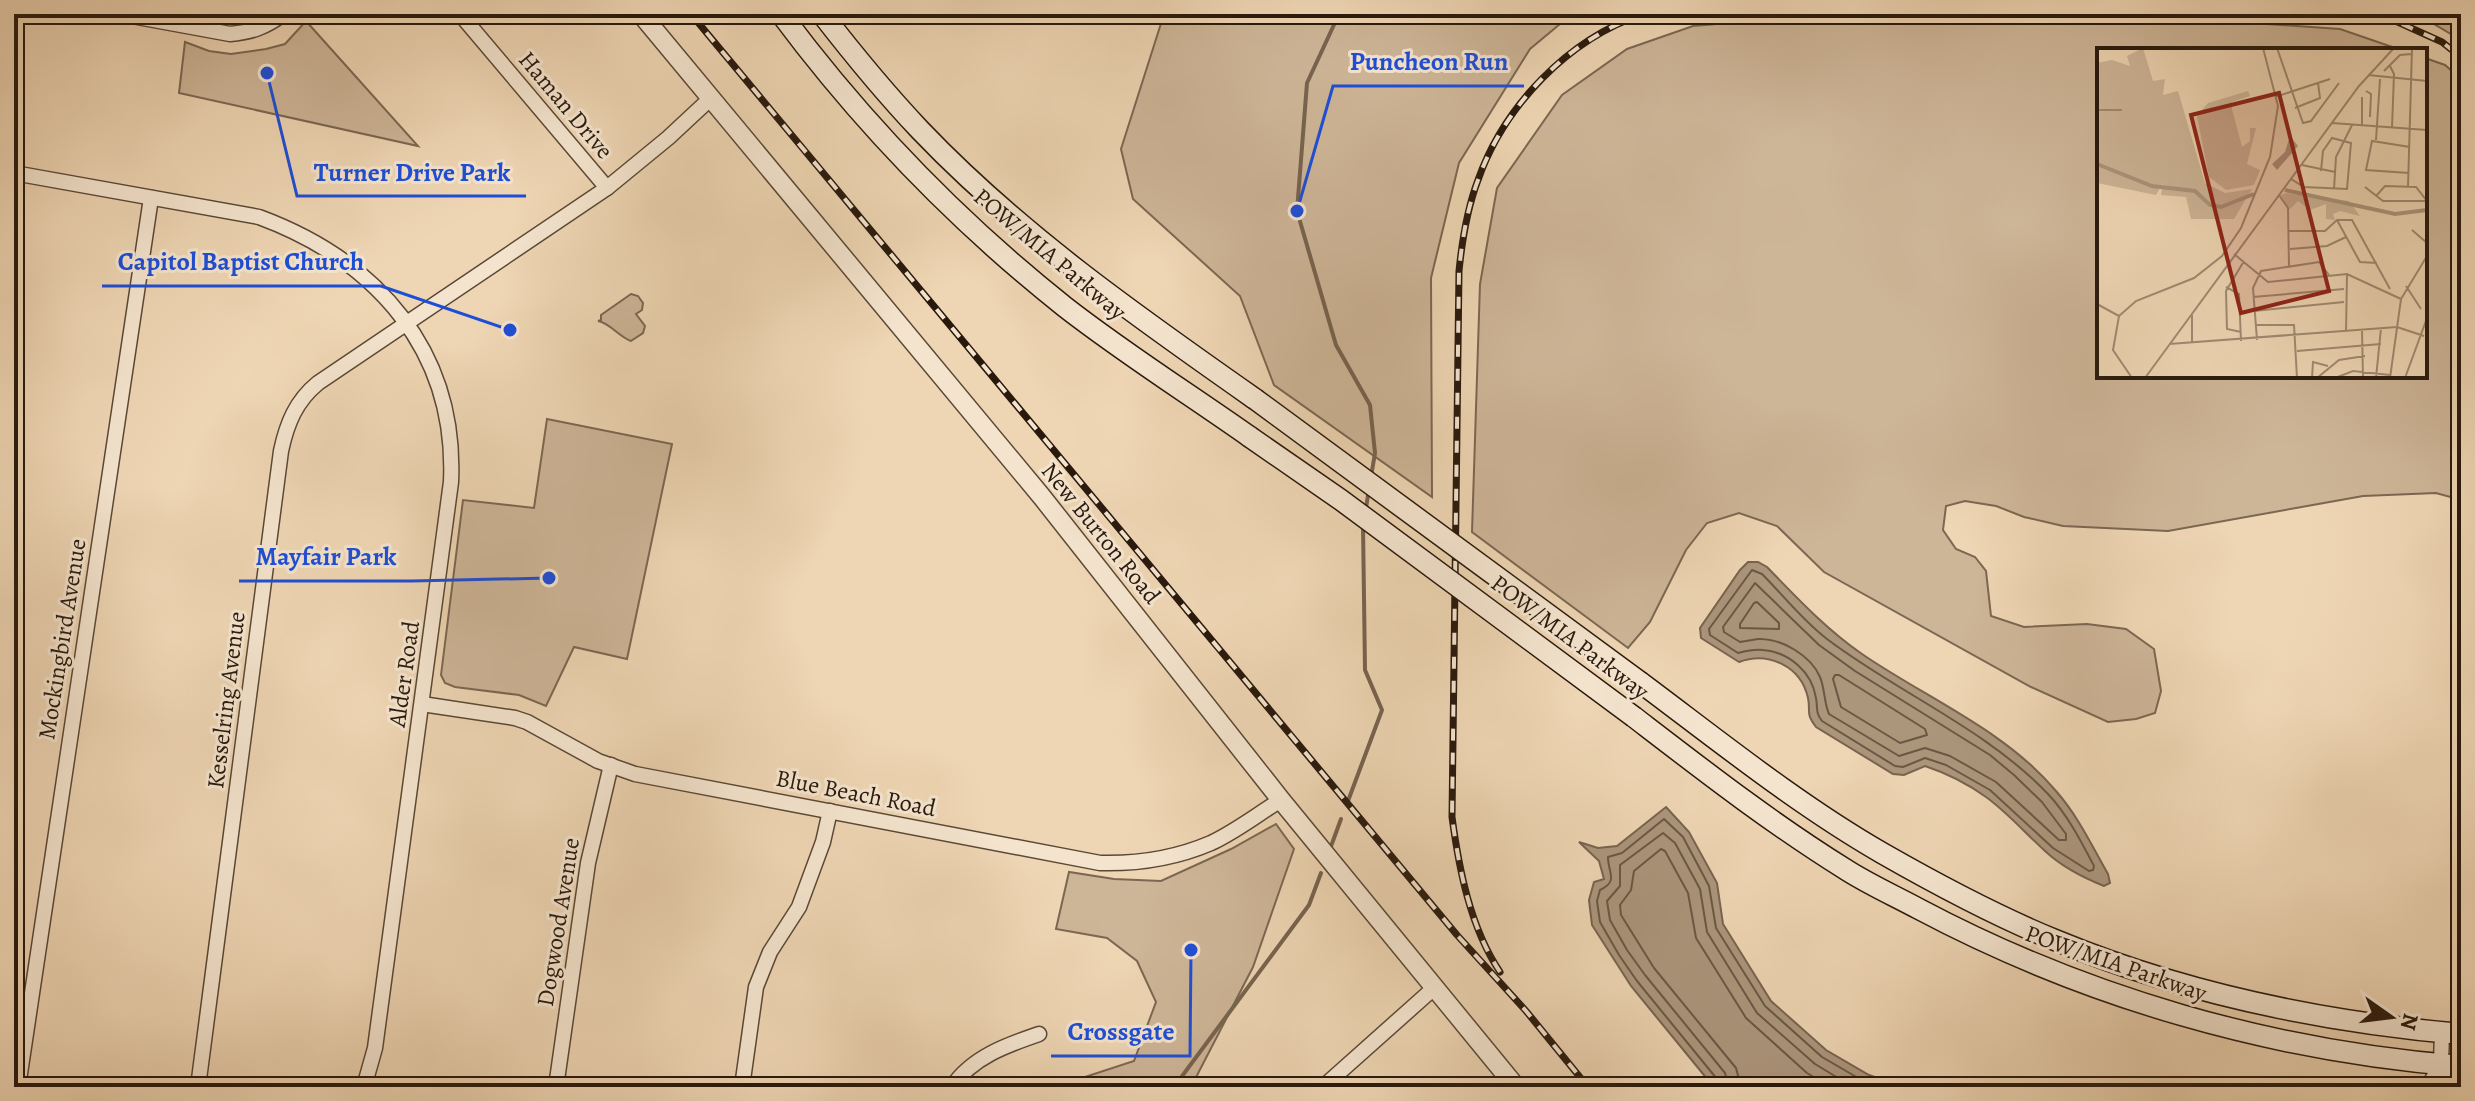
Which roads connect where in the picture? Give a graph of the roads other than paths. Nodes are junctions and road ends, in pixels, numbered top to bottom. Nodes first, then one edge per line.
1 (121, 14) edge
2 (283, 14) edge
3 (460, 14) edge
4 (641, 14) edge
5 (781, 14) edge
6 (822, 14) edge
7 (711, 98) junction
8 (14, 173) edge
9 (607, 188) junction
10 (151, 198) junction
11 (405, 324) junction
12 (422, 704) junction
13 (611, 765) junction
14 (1281, 800) junction
15 (830, 811) junction
16 (1434, 988) junction
17 (2451, 1033) edge
18 (1039, 1034) dead end
19 (2451, 1065) edge
20 (18, 1087) edge
21 (198, 1087) edge
22 (364, 1087) edge
23 (556, 1087) edge
24 (742, 1087) edge
25 (952, 1087) edge
26 (1323, 1087) edge
27 (1516, 1087) edge
28 (2428, 1087) edge
29 (2449, 1087) edge

1 - 2 street
3 - 9 street, Haman Drive
4 - 7 street, New Burton Road
5 - 19 main road, POW/MIA Parkway, bridge
6 - 17 main road, POW/MIA Parkway, bridge
7 - 9 street, Kesselring Avenue
7 - 14 street, New Burton Road
8 - 10 street, Alder Road
9 - 11 street, Kesselring Avenue
10 - 11 street, Alder Road
10 - 20 street, Mockingbird Avenue
11 - 12 street, Alder Road
11 - 21 street, Kesselring Avenue
12 - 13 street, Blue Beach Road
12 - 22 street, Alder Road
13 - 15 street, Blue Beach Road
13 - 23 street, Dogwood Avenue
14 - 15 street, Blue Beach Road
14 - 16 street, New Burton Road
15 - 24 street
16 - 26 street
16 - 27 street, New Burton Road
17 - 19 street
18 - 25 street
19 - 28 street
19 - 29 street

